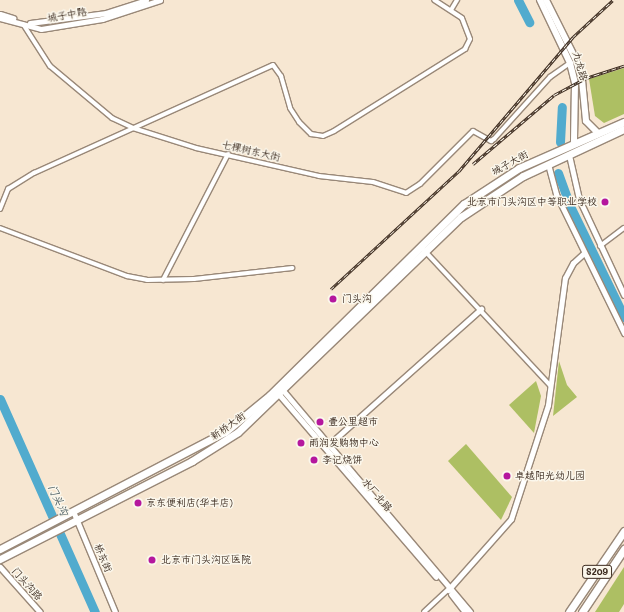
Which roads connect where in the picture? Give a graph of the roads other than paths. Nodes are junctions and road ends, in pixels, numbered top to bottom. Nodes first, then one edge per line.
1 (146, 0) edge
2 (160, 0) edge
3 (434, 0) edge
4 (457, 0) edge
5 (540, 0) edge
6 (546, 0) edge
7 (451, 10) junction
8 (0, 14) edge
9 (0, 18) edge
10 (24, 24) junction
11 (570, 63) junction
12 (624, 122) edge
13 (133, 128) junction
14 (624, 129) edge
15 (598, 133) junction
16 (574, 143) junction
17 (228, 154) junction
18 (569, 155) junction
19 (548, 164) junction
20 (0, 209) edge
21 (0, 228) edge
22 (624, 228) edge
23 (600, 246) junction
24 (422, 248) junction
25 (584, 253) junction
26 (292, 268) dead end
27 (163, 280) junction
28 (624, 295) edge
29 (481, 309) junction
30 (624, 333) edge
31 (550, 385) junction
32 (279, 390) junction
33 (327, 446) junction
34 (73, 511) junction
35 (77, 520) junction
36 (624, 531) edge
37 (0, 548) edge
38 (624, 549) edge
39 (0, 559) edge
40 (0, 567) edge
41 (449, 589) junction
42 (40, 612) edge
43 (115, 612) edge
44 (424, 612) edge
45 (465, 612) edge
46 (470, 612) edge
47 (569, 612) edge
48 (582, 612) edge

1 - 10 street, 城子中路
2 - 10 street, 城子中路
3 - 7 street
4 - 7 street
5 - 11 main road, 九龙路
6 - 15 main road, 九龙路
7 - 13 street
8 - 10 street, 城子中路
9 - 10 street, 城子中路
10 - 13 street, 七棵树东大街
11 - 16 main road, 九龙路
11 - 17 street, 七棵树东大街
12 - 15 main road, 城子大街
13 - 17 street, 七棵树东大街
13 - 20 street
14 - 18 main road, 城子大街
15 - 16 main road, 城子大街
16 - 24 main road, 城子大街
17 - 27 street
18 - 19 main road, 城子大街
18 - 23 street
19 - 24 main road, 城子大街
19 - 25 street
21 - 27 street
22 - 23 street
23 - 28 street
24 - 29 street
24 - 32 main road, 新桥大街
25 - 30 street
25 - 31 street
26 - 27 street
29 - 31 street
29 - 33 street
31 - 41 street
32 - 33 street, 水厂北路
32 - 34 main road, 新桥大街
32 - 35 main road, 新桥大街
33 - 41 street, 水厂北路
34 - 35 street, 桥东街
34 - 37 main road, 新桥大街
35 - 39 main road, 新桥大街
35 - 43 street, 桥东街
36 - 47 main road, S209
38 - 48 main road, S209
40 - 42 street, 门头沟路
41 - 44 street
41 - 45 street, 水厂北路
41 - 46 street

